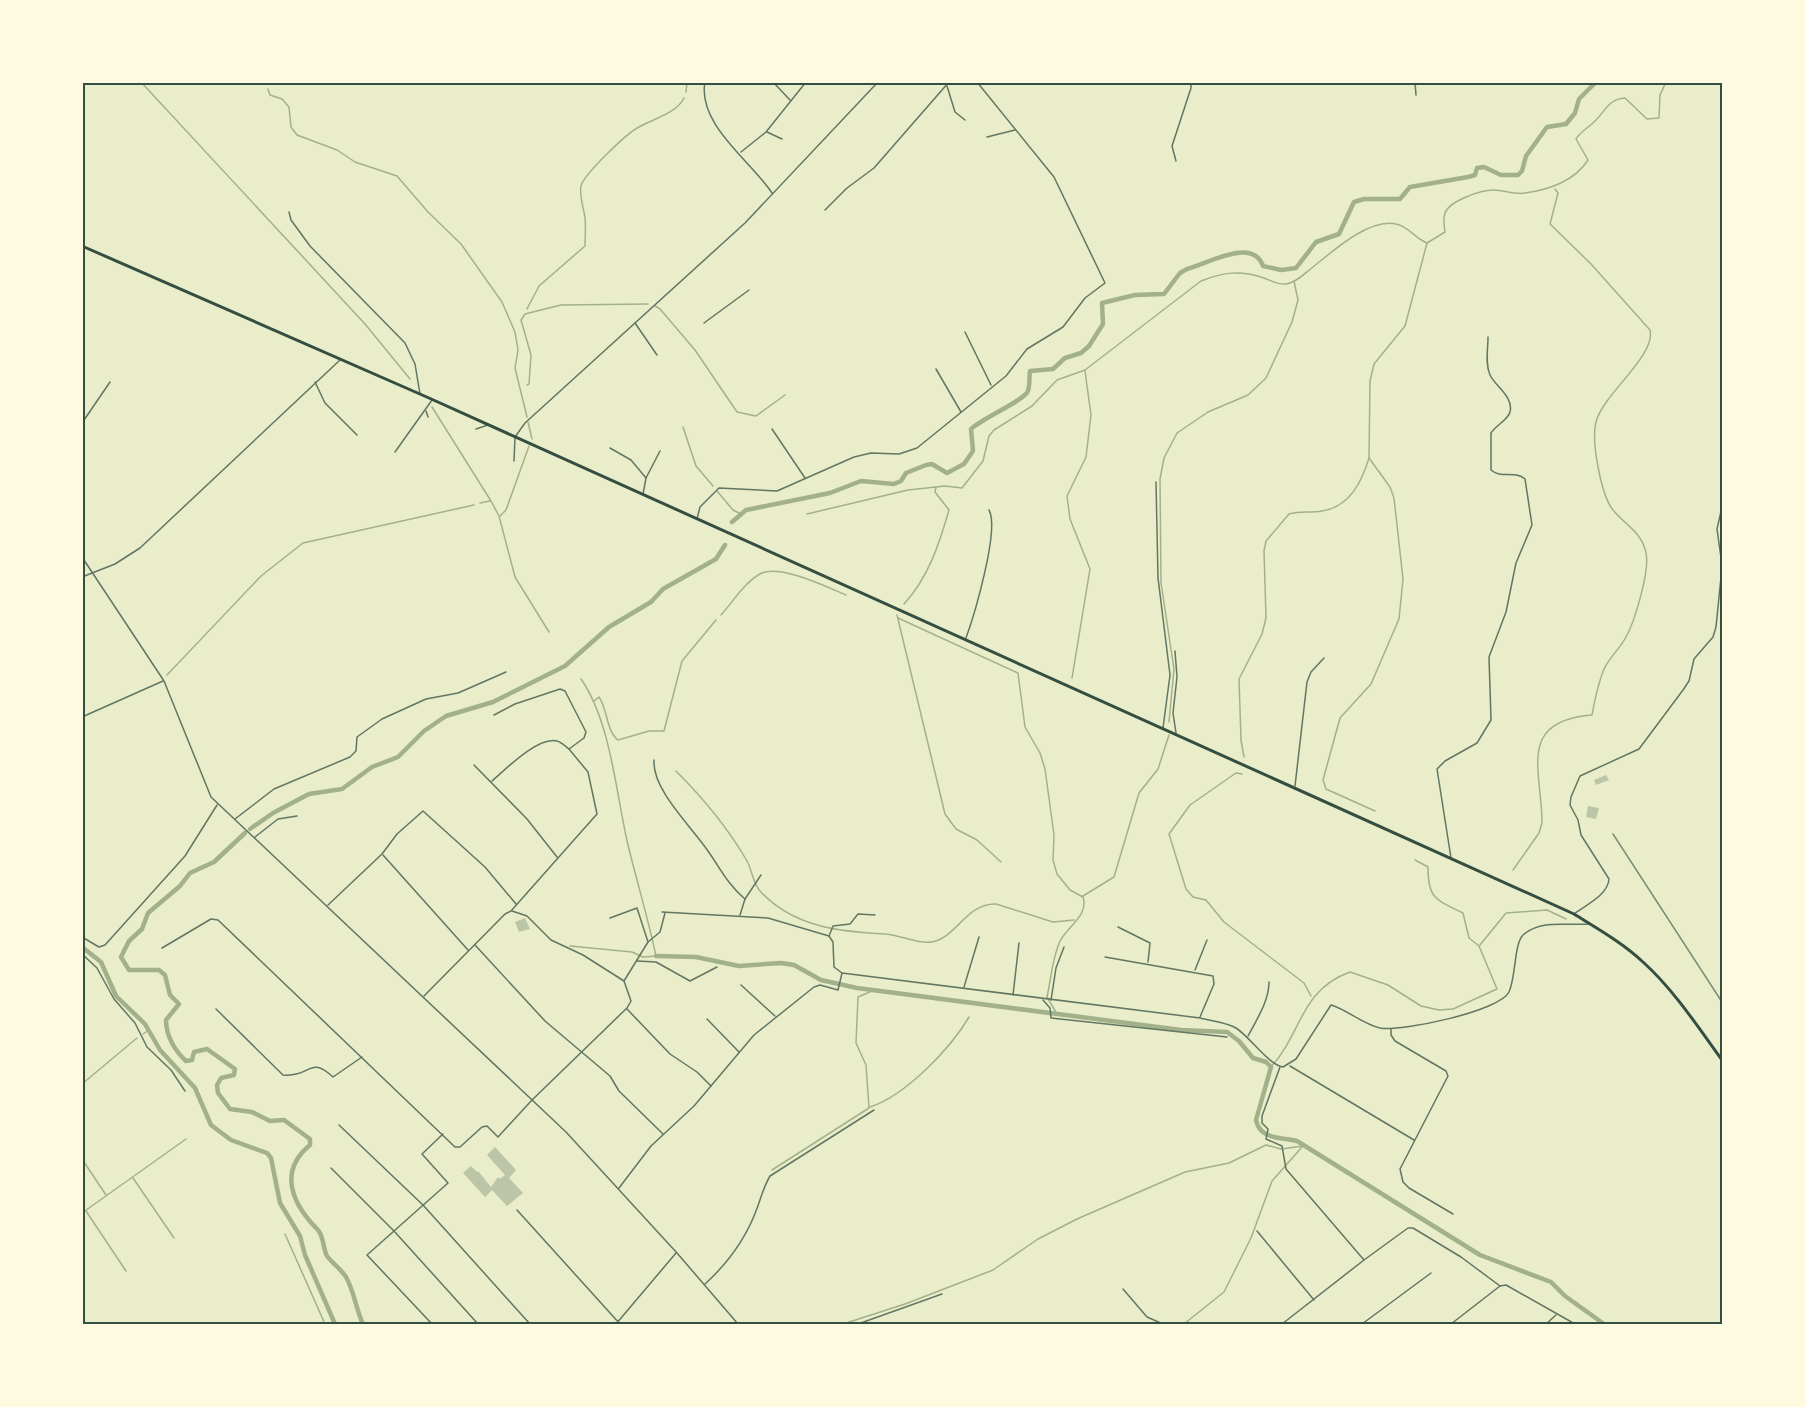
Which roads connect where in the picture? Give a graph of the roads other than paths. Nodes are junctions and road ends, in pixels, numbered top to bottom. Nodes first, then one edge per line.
1 (705, 82) edge
2 (773, 82) edge
3 (806, 82) edge
4 (878, 82) edge
5 (976, 82) edge
6 (1186, 82) edge
7 (1415, 82) edge
8 (948, 84) edge
9 (1416, 95) dead end
10 (790, 101) junction
11 (965, 120) dead end
12 (1015, 130) junction
13 (766, 132) junction
14 (987, 137) dead end
15 (782, 140) dead end
16 (741, 153) junction
17 (1176, 161) dead end
18 (773, 194) junction
19 (825, 210) dead end
20 (289, 212) dead end
21 (82, 246) edge
22 (749, 290) dead end
23 (635, 322) junction
24 (704, 324) dead end
25 (965, 332) dead end
26 (1488, 337) dead end
27 (657, 355) dead end
28 (341, 359) junction
29 (936, 369) dead end
30 (314, 381) junction
31 (110, 382) dead end
32 (992, 386) junction
33 (420, 394) junction
34 (432, 399) junction
35 (426, 410) junction
36 (961, 412) junction
37 (428, 417) dead end
38 (82, 423) edge
39 (489, 425) junction
40 (476, 429) dead end
41 (772, 429) dead end
42 (357, 435) dead end
43 (515, 437) junction
44 (610, 448) dead end
45 (660, 451) dead end
46 (395, 452) dead end
47 (514, 460) dead end
48 (646, 478) junction
49 (806, 480) junction
50 (1156, 482) dead end
51 (643, 494) junction
52 (1722, 507) edge
53 (989, 510) dead end
54 (697, 519) junction
55 (82, 557) edge
56 (1722, 566) edge
57 (93, 574) junction
58 (82, 577) edge
59 (965, 639) junction
60 (1175, 651) dead end
61 (1324, 658) dead end
62 (506, 672) dead end
63 (164, 681) junction
64 (494, 715) dead end
65 (82, 717) edge
66 (1163, 728) junction
67 (1176, 734) junction
68 (569, 748) junction
69 (654, 760) dead end
70 (474, 765) dead end
71 (492, 782) junction
72 (1295, 787) junction
73 (217, 804) junction
74 (297, 816) dead end
75 (235, 819) junction
76 (254, 837) junction
77 (382, 855) junction
78 (558, 858) junction
79 (1451, 858) junction
80 (761, 875) dead end
81 (745, 899) junction
82 (516, 904) junction
83 (327, 905) junction
84 (511, 911) junction
85 (1574, 914) junction
86 (875, 915) dead end
87 (740, 916) junction
88 (610, 918) dead end
89 (1590, 924) junction
90 (1118, 927) dead end
91 (829, 936) junction
92 (82, 937) edge
93 (979, 937) dead end
94 (1207, 940) dead end
95 (648, 942) junction
96 (1019, 943) dead end
97 (475, 945) junction
98 (1064, 947) dead end
99 (162, 948) dead end
100 (469, 951) junction
101 (82, 954) edge
102 (1105, 957) dead end
103 (636, 961) junction
104 (1148, 963) junction
105 (717, 967) dead end
106 (1194, 971) junction
107 (842, 973) junction
108 (624, 981) junction
109 (1269, 982) dead end
110 (741, 986) dead end
111 (964, 988) junction
112 (1013, 995) junction
113 (424, 996) junction
114 (1042, 1000) junction
115 (1051, 1000) junction
116 (627, 1008) junction
117 (216, 1009) dead end
118 (775, 1017) junction
119 (707, 1018) dead end
120 (1200, 1018) junction
121 (1391, 1028) junction
122 (1227, 1037) dead end
123 (1247, 1037) junction
124 (582, 1050) junction
125 (740, 1052) junction
126 (362, 1056) junction
127 (1722, 1060) edge
128 (1289, 1065) junction
129 (1280, 1067) junction
130 (711, 1086) junction
131 (185, 1091) dead end
132 (531, 1100) junction
133 (874, 1110) dead end
134 (339, 1125) dead end
135 (443, 1134) junction
136 (664, 1134) junction
137 (1414, 1140) junction
138 (331, 1168) dead end
139 (618, 1189) junction
140 (423, 1205) junction
141 (517, 1210) dead end
142 (1453, 1214) dead end
143 (394, 1231) junction
144 (1257, 1232) dead end
145 (677, 1252) junction
146 (1364, 1260) junction
147 (1431, 1273) dead end
148 (705, 1285) junction
149 (1500, 1286) junction
150 (1123, 1289) dead end
151 (942, 1294) dead end
152 (1314, 1300) junction
153 (1557, 1315) junction
154 (432, 1324) edge
155 (478, 1324) edge
156 (530, 1324) edge
157 (618, 1324) edge
158 (738, 1324) edge
159 (858, 1324) edge
160 (1163, 1324) edge
161 (1282, 1324) edge
162 (1362, 1324) edge
163 (1451, 1324) edge
164 (1546, 1324) edge
165 (1575, 1324) edge

1 - 16 street
2 - 10 street
3 - 10 street
4 - 18 street
5 - 12 street
6 - 17 street
7 - 9 street
8 - 11 street
8 - 19 street
10 - 13 street
12 - 14 street
12 - 32 street
13 - 15 street
13 - 16 street
16 - 18 street
18 - 23 street
20 - 33 street
21 - 28 highway
22 - 24 street
23 - 27 street
23 - 43 street
25 - 32 street
26 - 79 street
28 - 30 street
28 - 33 highway
29 - 36 street
30 - 42 street
30 - 57 street
31 - 38 street
32 - 36 street
33 - 34 highway
34 - 35 street
34 - 39 highway
35 - 37 street
35 - 46 street
36 - 49 street
39 - 40 street
39 - 43 highway
41 - 49 street
43 - 47 street
43 - 51 highway
44 - 48 street
45 - 48 street
48 - 51 street
49 - 54 street
50 - 66 street
51 - 54 highway
52 - 56 street
53 - 59 street
54 - 59 highway
55 - 57 street
56 - 85 street
57 - 58 street
57 - 63 street
59 - 66 highway
60 - 67 street
61 - 72 street
62 - 75 street
63 - 65 street
63 - 73 street
64 - 68 street
66 - 67 highway
67 - 72 highway
68 - 71 street
68 - 78 street
69 - 81 street
70 - 71 street
71 - 78 street
72 - 79 highway
73 - 75 street
73 - 92 street
74 - 76 street
75 - 76 street
76 - 83 street
77 - 82 street
77 - 83 street
77 - 100 street
78 - 82 street
79 - 85 highway
80 - 81 street
81 - 87 street
82 - 84 street
83 - 113 street
84 - 97 street
84 - 108 street
85 - 89 highway
86 - 91 street
87 - 91 street
87 - 95 street
88 - 95 street
89 - 121 street
89 - 127 highway
90 - 104 street
91 - 107 street
93 - 111 street
94 - 106 street
95 - 103 street
96 - 112 street
97 - 100 street
97 - 124 street
98 - 115 street
99 - 126 street
100 - 113 street
101 - 131 street
102 - 104 street
103 - 105 street
103 - 108 street
104 - 106 street
106 - 120 street
107 - 111 street
107 - 118 street
108 - 116 street
109 - 123 street
110 - 118 street
111 - 112 street
112 - 114 street
113 - 132 street
114 - 115 street
114 - 122 street
115 - 120 street
116 - 124 street
116 - 130 street
117 - 126 street
118 - 125 street
119 - 125 street
120 - 123 street
121 - 128 street
121 - 137 street
123 - 129 street
124 - 132 street
124 - 136 street
125 - 130 street
126 - 135 street
128 - 129 street
128 - 137 street
129 - 146 street
130 - 136 street
132 - 135 street
132 - 139 street
133 - 148 street
134 - 140 street
135 - 140 street
136 - 139 street
137 - 142 street
138 - 143 street
139 - 145 street
140 - 143 street
140 - 156 street
141 - 157 street
143 - 154 street
143 - 155 street
144 - 152 street
145 - 148 street
145 - 157 street
146 - 149 street
146 - 152 street
147 - 162 street
148 - 158 street
149 - 153 street
149 - 163 street
150 - 160 street
151 - 159 street
152 - 161 street
153 - 164 street
153 - 165 street

